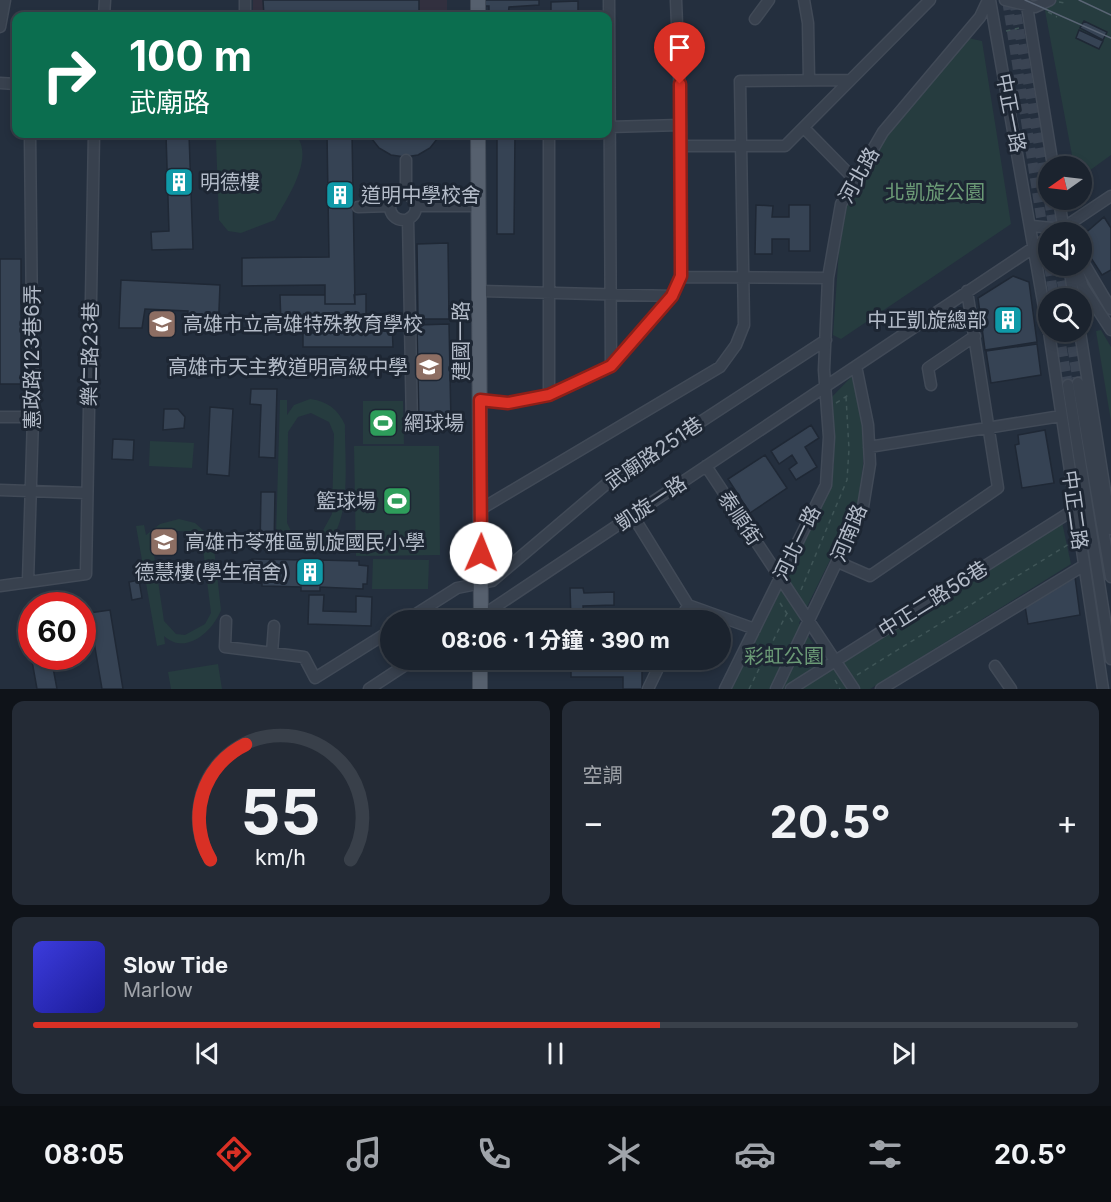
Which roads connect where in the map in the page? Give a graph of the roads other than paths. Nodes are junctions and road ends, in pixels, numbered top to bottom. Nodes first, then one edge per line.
1 (5, 0) edge
2 (676, 0) edge
3 (769, 0) edge
4 (804, 0) edge
5 (930, 0) edge
6 (989, 0) edge
7 (1005, 0) edge
8 (1050, 0) edge
9 (1027, 3) edge
10 (755, 19) dead end
11 (0, 27) edge
12 (808, 80) junction
13 (849, 80) junction
14 (681, 125) junction
15 (612, 127) edge
16 (804, 128) junction
17 (30, 138) edge
18 (94, 138) edge
19 (478, 138) edge
20 (549, 138) edge
21 (609, 138) edge
22 (681, 146) junction
23 (741, 146) junction
24 (1051, 156) edge
25 (406, 160) dead end
26 (855, 180) junction
27 (406, 194) junction
28 (1111, 196) edge
29 (390, 206) junction
30 (416, 206) junction
31 (478, 206) junction
32 (358, 207) dead end
33 (408, 219) junction
34 (1076, 222) edge
35 (1032, 226) junction
36 (1038, 227) edge
37 (1038, 244) edge
38 (1035, 246) junction
39 (681, 276) junction
40 (1079, 276) edge
41 (1091, 276) edge
42 (743, 278) junction
43 (828, 278) junction
44 (1042, 288) edge
45 (481, 291) junction
46 (967, 291) junction
47 (549, 293) junction
48 (609, 294) junction
49 (672, 296) junction
50 (1111, 309) edge
51 (1111, 330) edge
52 (975, 336) junction
53 (826, 340) junction
54 (1051, 342) edge
55 (1082, 342) edge
56 (611, 366) junction
57 (856, 366) junction
58 (930, 385) dead end
59 (827, 386) junction
60 (549, 395) junction
61 (480, 400) junction
62 (1061, 416) junction
63 (0, 417) edge
64 (33, 417) junction
65 (412, 426) dead end
66 (990, 429) junction
67 (869, 447) junction
68 (706, 466) junction
69 (0, 490) edge
70 (30, 490) junction
71 (87, 493) junction
72 (482, 509) junction
73 (1075, 509) junction
74 (633, 516) junction
75 (1111, 524) edge
76 (838, 562) junction
77 (1083, 566) junction
78 (780, 577) junction
79 (1111, 577) edge
80 (28, 581) junction
81 (486, 582) junction
82 (0, 586) edge
83 (688, 605) junction
84 (422, 610) edge
85 (480, 610) edge
86 (493, 610) edge
87 (686, 610) edge
88 (226, 621) dead end
89 (809, 622) junction
90 (274, 626) dead end
91 (755, 629) junction
92 (380, 637) edge
93 (272, 653) junction
94 (1111, 659) edge
95 (835, 661) junction
96 (995, 666) dead end
97 (399, 670) edge
98 (480, 670) edge
99 (657, 670) edge
100 (375, 687) edge
101 (480, 689) edge
102 (648, 689) edge
103 (725, 689) edge
104 (776, 689) edge
105 (791, 689) edge
106 (854, 689) edge
107 (881, 689) edge
108 (1011, 689) edge
109 (1102, 689) edge

1 - 11 street
2 - 14 street
3 - 10 street
4 - 12 street
5 - 13 street
6 - 26 street, 河北路
6 - 35 street, 中正一路
7 - 9 street
8 - 9 street
9 - 24 street, 中正一路
12 - 13 street
12 - 23 street
13 - 16 street
14 - 15 street
14 - 22 street
16 - 23 street
16 - 26 street
17 - 64 street, 憲政路123巷6弄
18 - 71 street, 樂仁路23巷
19 - 31 main road, 建國一路
20 - 47 street
21 - 48 street
22 - 23 street
22 - 39 street
23 - 42 street
25 - 27 street
26 - 43 street, 河北路
27 - 29 street
27 - 30 street
28 - 34 street
29 - 32 street
29 - 33 street
30 - 31 street
30 - 33 street
31 - 45 main road, 建國一路
33 - 65 street
35 - 36 street
35 - 38 street, 中正二路
37 - 38 street
38 - 44 street, 中正二路
38 - 46 street
39 - 42 street
39 - 49 street
40 - 51 street
41 - 50 street
42 - 43 street
42 - 72 street
43 - 53 street, 河北路
45 - 47 street
45 - 61 main road, 建國一路
46 - 52 street
46 - 57 street
47 - 48 street
47 - 60 street
48 - 49 street
48 - 56 street
49 - 56 street
52 - 58 street
52 - 66 street
53 - 59 street, 河北路
53 - 81 street, 武廟路251巷
54 - 62 street, 中正二路
55 - 75 street, 中正二路
56 - 60 street
57 - 59 street, 凱旋一路
57 - 67 street, 河南路
59 - 68 street, 凱旋一路
59 - 78 street, 河北一路
60 - 61 street
61 - 72 main road, 建國一路
62 - 66 street
62 - 73 street, 中正二路
63 - 64 street
64 - 70 street, 憲政路123巷6弄
66 - 67 street
66 - 76 street
67 - 76 street, 河南路
68 - 74 street, 凱旋一路
68 - 78 street, 泰順街
69 - 70 street
70 - 71 street
70 - 80 street, 憲政路123巷6弄
71 - 80 street, 樂仁路23巷
72 - 81 main road, 建國一路
73 - 77 street, 中正二路
73 - 95 street, 中正二路56巷
74 - 83 street
74 - 86 street, 凱旋一路
76 - 89 street, 河南路
77 - 107 street
77 - 109 street, 中正二路
78 - 89 street, 泰順街
78 - 91 street, 河北一路
79 - 94 street, 中正二路
80 - 82 street
81 - 84 street
81 - 85 main road, 建國一路
83 - 87 street
83 - 91 street
88 - 93 street
89 - 95 street, 泰順街
89 - 104 street, 河南路
90 - 93 street
91 - 103 street, 河北一路
92 - 93 street
95 - 105 street, 中正二路56巷
95 - 106 street, 泰順街
96 - 108 street
97 - 100 street
98 - 101 main road
99 - 102 street

